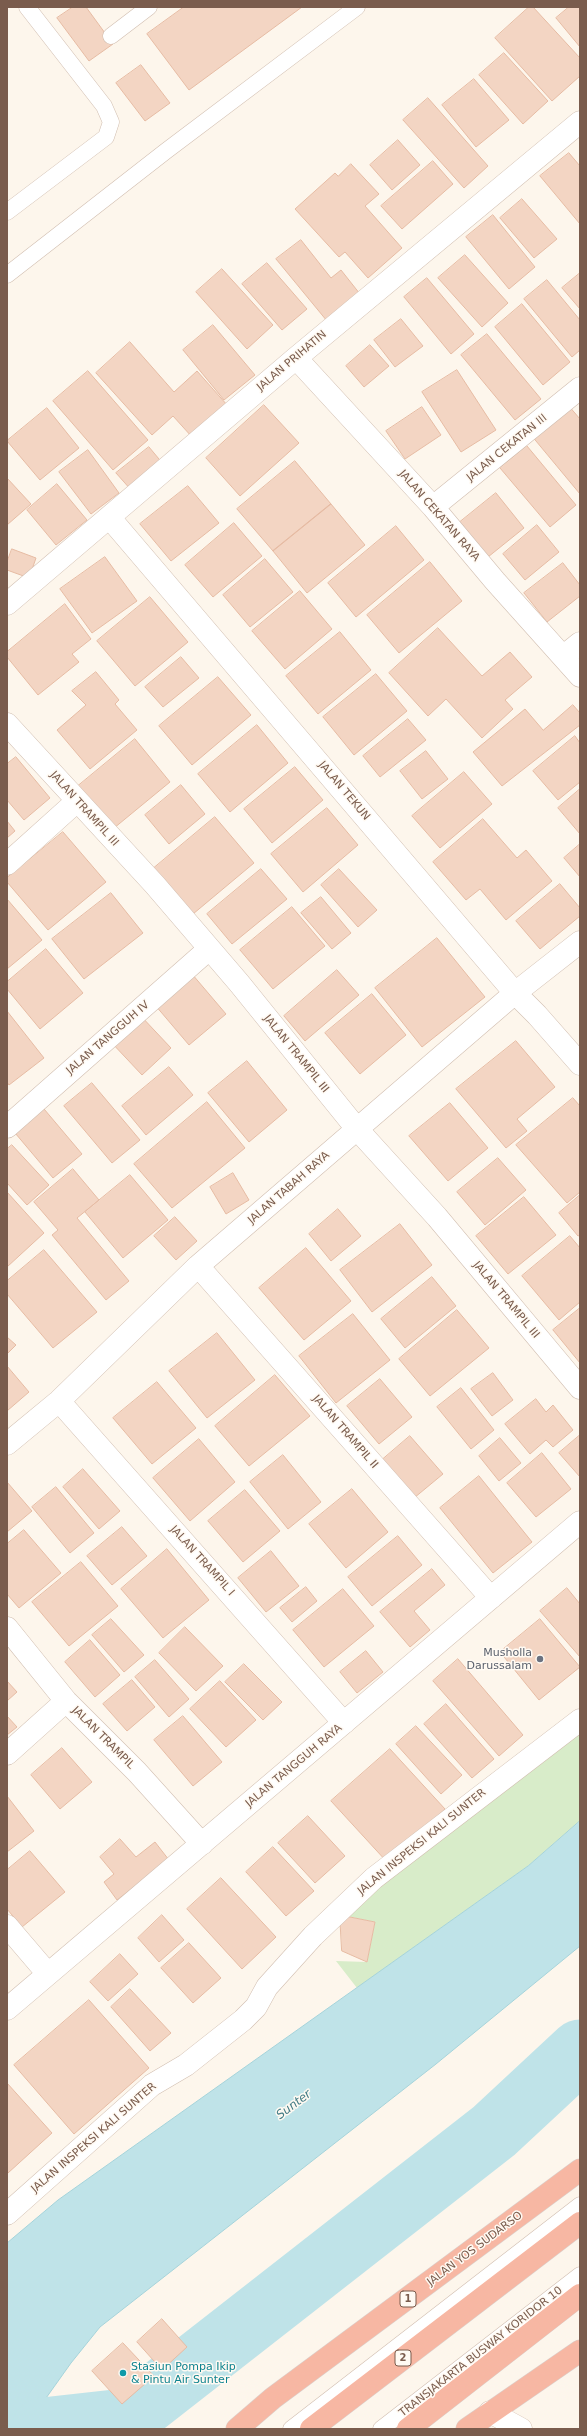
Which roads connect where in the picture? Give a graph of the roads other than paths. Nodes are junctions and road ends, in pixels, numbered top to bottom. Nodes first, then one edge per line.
1 (27, 7) edge
2 (149, 7) edge
3 (358, 7) edge
4 (111, 36) dead end
5 (580, 122) edge
6 (7, 212) edge
7 (7, 275) edge
8 (296, 358) junction
9 (580, 388) edge
10 (433, 507) junction
11 (109, 517) junction
12 (7, 604) edge
13 (572, 650) edge
14 (580, 676) edge
15 (7, 724) edge
16 (77, 801) junction
17 (7, 864) edge
18 (580, 942) edge
19 (209, 949) junction
20 (515, 993) junction
21 (580, 1064) edge
22 (7, 1126) edge
23 (357, 1129) junction
24 (198, 1266) junction
25 (580, 1388) edge
26 (59, 1401) junction
27 (7, 1444) edge
28 (580, 1522) edge
29 (491, 1598) junction
30 (7, 1628) edge
31 (66, 1701) junction
32 (580, 1720) edge
33 (344, 1723) junction
34 (7, 1754) edge
35 (202, 1844) junction
36 (7, 1926) edge
37 (48, 1974) junction
38 (7, 2009) edge
39 (580, 2170) edge
40 (580, 2205) edge
41 (7, 2214) edge
42 (580, 2223) edge
43 (580, 2275) edge
44 (580, 2295) edge
45 (580, 2351) edge
46 (490, 2412) junction
47 (236, 2429) edge
48 (291, 2429) edge
49 (311, 2429) edge
50 (381, 2429) edge
51 (408, 2429) edge
52 (467, 2429) edge
53 (521, 2429) edge

1 - 6 lane
2 - 4 lane
3 - 7 lane
5 - 8 street, JALAN PRIHATIN
8 - 10 street, JALAN CEKATAN RAYA
8 - 11 street, JALAN PRIHATIN
9 - 10 street, JALAN CEKATAN III
10 - 13 street, JALAN CEKATAN RAYA
11 - 12 street, JALAN PRIHATIN
11 - 20 street, JALAN TEKUN
13 - 14 street, JALAN CEKATAN RAYA
15 - 16 street, JALAN TRAMPIL III
16 - 17 street
16 - 19 street, JALAN TRAMPIL III
18 - 20 street, JALAN TABAH RAYA
19 - 22 street, JALAN TANGGUH IV
19 - 23 street, JALAN TRAMPIL III
20 - 21 street, JALAN TEKUN
20 - 23 street, JALAN TABAH RAYA
23 - 24 street, JALAN TABAH RAYA
23 - 25 street, JALAN TRAMPIL III
24 - 26 street, JALAN TABAH RAYA
24 - 29 street, JALAN TRAMPIL II
26 - 27 street, JALAN TABAH RAYA
26 - 33 street, JALAN TRAMPIL I
28 - 29 street, JALAN TANGGUH RAYA
29 - 33 street, JALAN TANGGUH RAYA
30 - 31 street, JALAN TRAMPIL
31 - 34 street
31 - 35 street, JALAN TRAMPIL
32 - 41 street, JALAN INSPEKSI KALI SUNTER
33 - 35 street, JALAN TANGGUH RAYA
35 - 37 street, JALAN TANGGUH RAYA
36 - 37 street
37 - 38 street, JALAN TANGGUH RAYA
39 - 47 highway, JALAN YOS SUDARSO / 1
40 - 48 lane
42 - 49 highway, 2
43 - 50 lane, TRANSJAKARTA BUSWAY KORIDOR 10
44 - 51 highway
45 - 46 highway
46 - 52 highway
46 - 53 street

